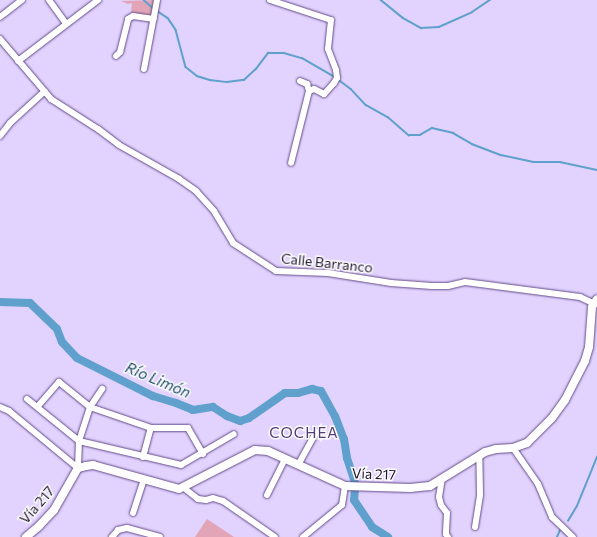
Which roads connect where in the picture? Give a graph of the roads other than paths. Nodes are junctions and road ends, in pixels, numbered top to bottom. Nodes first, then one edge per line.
1 (22, 0) edge
2 (49, 0) edge
3 (98, 0) edge
4 (157, 0) edge
5 (270, 0) edge
6 (0, 17) edge
7 (154, 19) junction
8 (66, 23) junction
9 (0, 40) edge
10 (116, 56) dead end
11 (18, 61) junction
12 (144, 69) dead end
13 (300, 81) dead end
14 (309, 91) junction
15 (44, 92) junction
16 (0, 136) edge
17 (291, 163) dead end
18 (595, 301) edge
19 (102, 389) dead end
20 (27, 398) dead end
21 (0, 406) edge
22 (38, 406) junction
23 (90, 407) junction
24 (151, 428) junction
25 (316, 432) dead end
26 (234, 434) dead end
27 (79, 441) junction
28 (513, 448) junction
29 (203, 454) junction
30 (479, 455) junction
31 (143, 457) junction
32 (285, 458) junction
33 (298, 465) junction
34 (78, 468) junction
35 (442, 478) junction
36 (144, 480) junction
37 (345, 486) junction
38 (184, 488) junction
39 (267, 495) dead end
40 (133, 513) dead end
41 (475, 527) dead end
42 (144, 535) edge
43 (26, 537) edge
44 (112, 537) edge
45 (160, 537) edge
46 (275, 537) edge
47 (303, 537) edge
48 (448, 537) edge
49 (573, 537) edge

1 - 6 street
2 - 8 street
3 - 8 street
4 - 7 street
5 - 14 street
7 - 10 street
7 - 12 street
8 - 11 street
9 - 11 street, Calle Barranco
11 - 15 street, Calle Barranco
13 - 14 street
14 - 17 street
15 - 16 street
15 - 18 street, Calle Barranco
18 - 28 main road, Vía 217
19 - 23 street
20 - 22 street
21 - 34 street
22 - 23 street
22 - 27 street
23 - 24 street
23 - 27 street
24 - 29 street
24 - 31 street
25 - 33 street
26 - 29 street
27 - 31 street
27 - 34 street
28 - 30 main road, Vía 217
28 - 49 street
29 - 31 street
30 - 35 main road, Vía 217
30 - 41 street
32 - 33 main road, Vía 217
32 - 38 main road, Vía 217
32 - 39 street
33 - 37 main road, Vía 217
34 - 36 main road
34 - 43 main road, Vía 217
35 - 37 main road, Vía 217
35 - 48 street
36 - 38 main road
36 - 40 street
37 - 47 street
38 - 46 street
42 - 44 street
42 - 45 street

